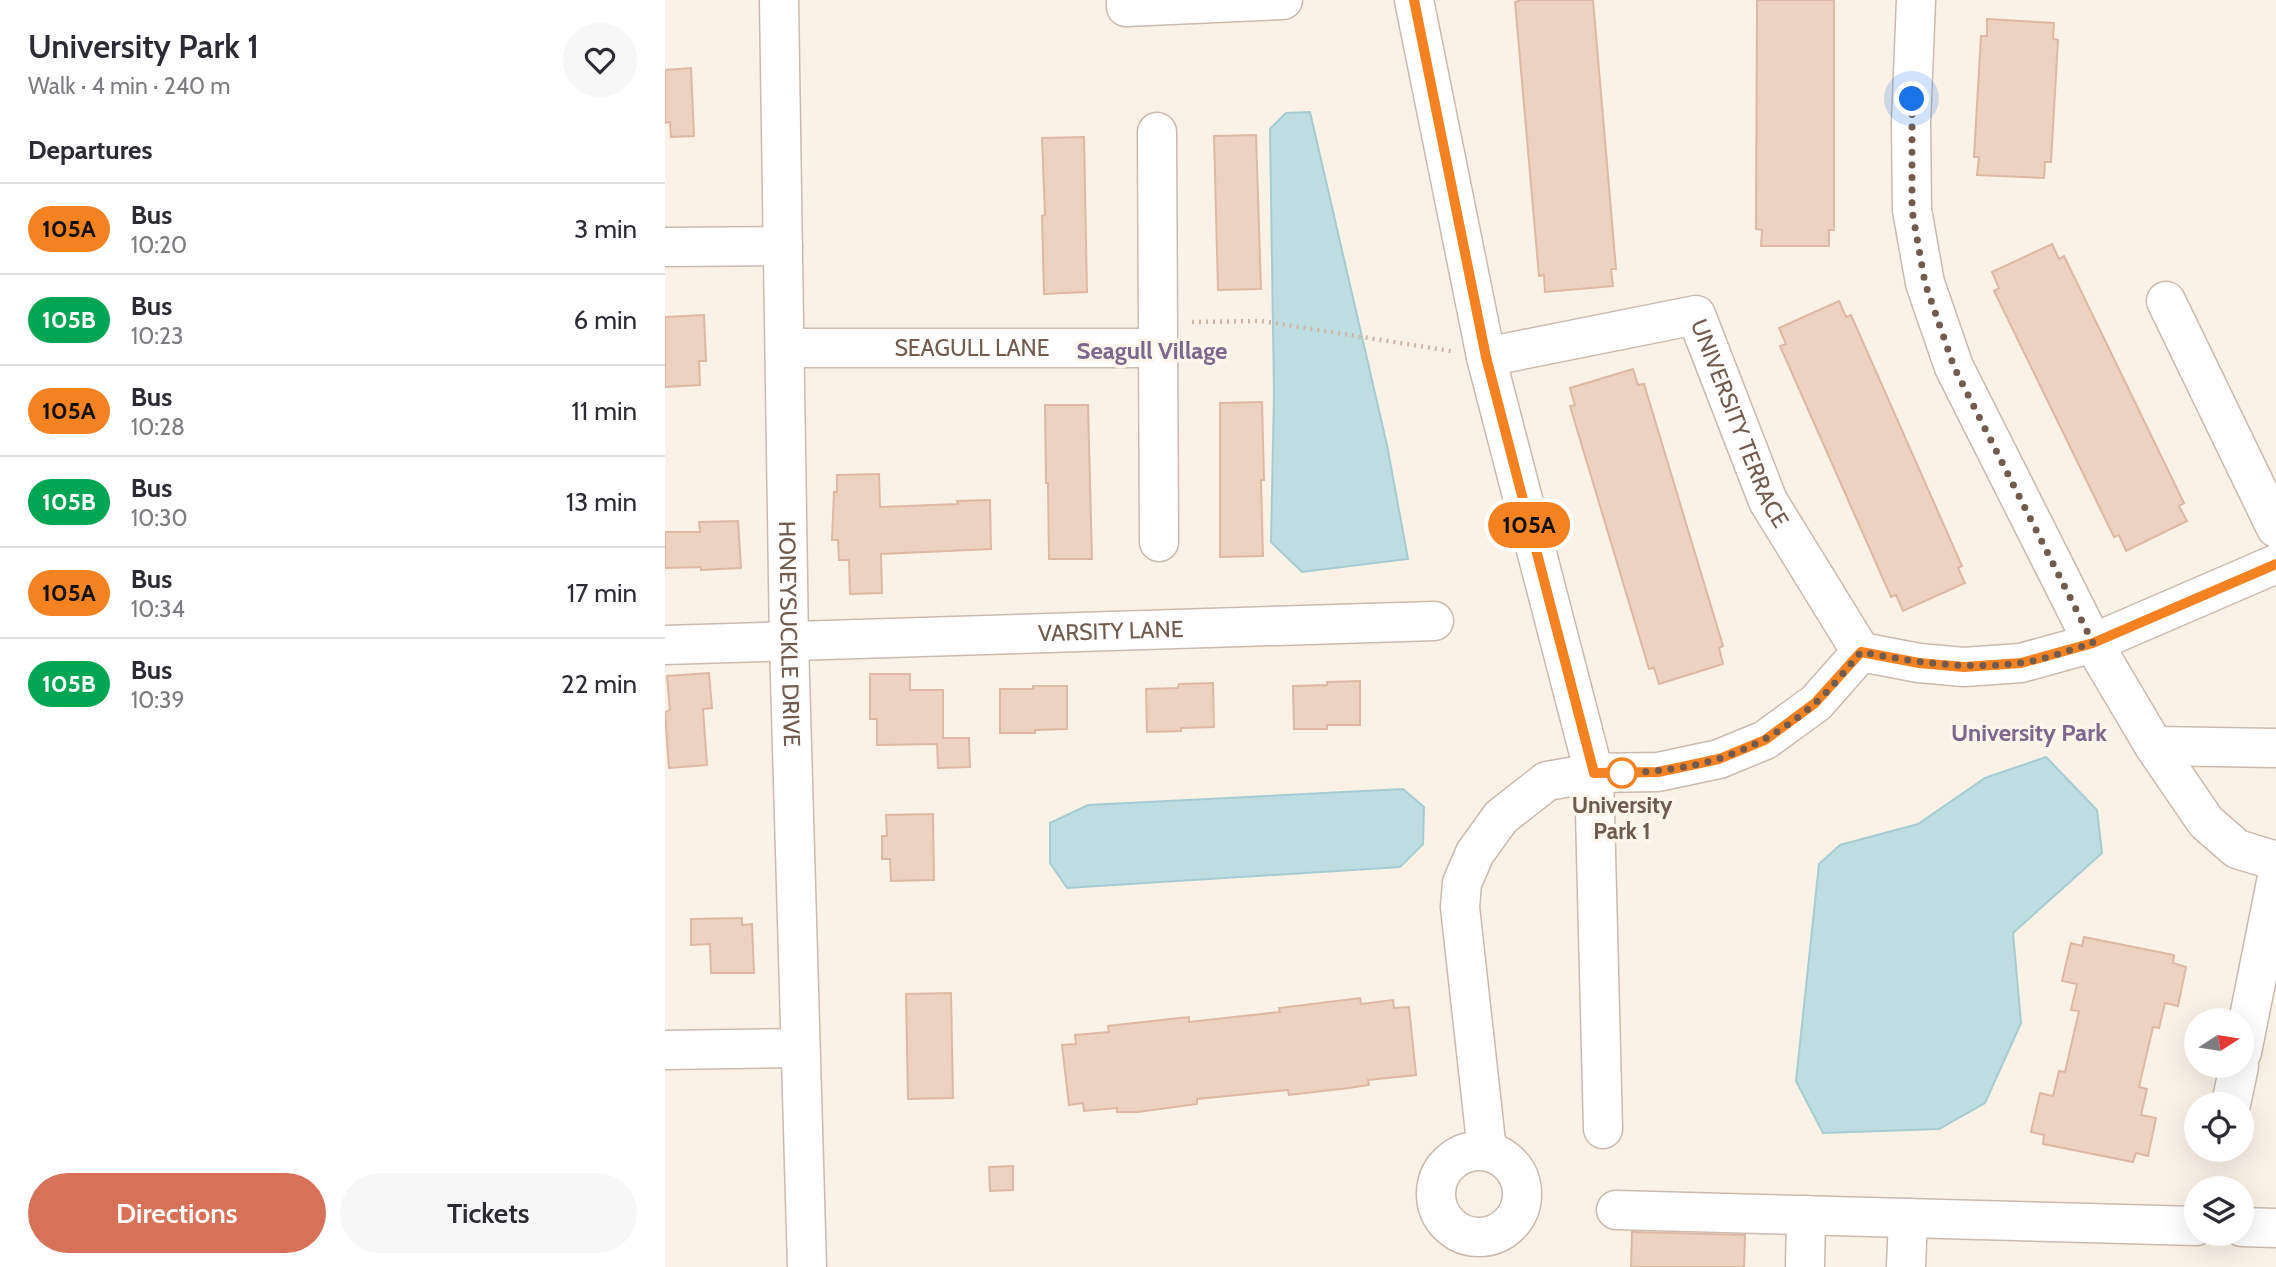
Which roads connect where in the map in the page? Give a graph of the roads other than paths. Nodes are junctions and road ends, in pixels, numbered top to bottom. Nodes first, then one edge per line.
1 (779, 0) edge
2 (1126, 0) edge
3 (1283, 0) edge
4 (1414, 0) edge
5 (1916, 0) edge
6 (1157, 132) dead end
7 (783, 246) junction
8 (665, 247) edge
9 (2166, 301) dead end
10 (1158, 335) junction
11 (785, 348) junction
12 (1486, 357) junction
13 (2276, 528) edge
14 (1159, 542) dead end
15 (2276, 564) edge
16 (1434, 621) dead end
17 (789, 643) junction
18 (2093, 643) junction
19 (665, 645) edge
20 (1861, 652) junction
21 (2154, 746) junction
22 (2276, 748) edge
23 (1594, 773) junction
24 (2276, 861) edge
25 (2276, 882) edge
26 (2251, 1008) edge
27 (800, 1048) junction
28 (665, 1050) edge
29 (1603, 1129) dead end
30 (1487, 1151) dead end
31 (1616, 1210) dead end
32 (1806, 1215) junction
33 (1908, 1218) junction
34 (2184, 1226) edge
35 (2254, 1227) edge
36 (2276, 1228) edge
37 (807, 1267) edge
38 (1805, 1267) edge
39 (1906, 1267) edge

1 - 7 street, HONEYSUCKLE DRIVE
2 - 3 street
4 - 12 street
5 - 18 street
6 - 10 street
7 - 8 street
7 - 11 street, HONEYSUCKLE DRIVE
9 - 13 street
10 - 11 street, SEAGULL LANE
10 - 14 street
11 - 17 street, HONEYSUCKLE DRIVE
12 - 20 street, UNIVERSITY TERRACE
12 - 23 street
15 - 18 street
16 - 17 street, VARSITY LANE
17 - 19 street, VARSITY LANE
17 - 27 street, HONEYSUCKLE DRIVE
18 - 20 street
18 - 21 street
20 - 23 street
21 - 22 street
21 - 24 street
23 - 29 street
23 - 30 street
25 - 26 street
27 - 28 street
27 - 37 street, HONEYSUCKLE DRIVE
31 - 32 street
32 - 33 street
32 - 38 street
33 - 34 street
33 - 39 street
35 - 36 street

